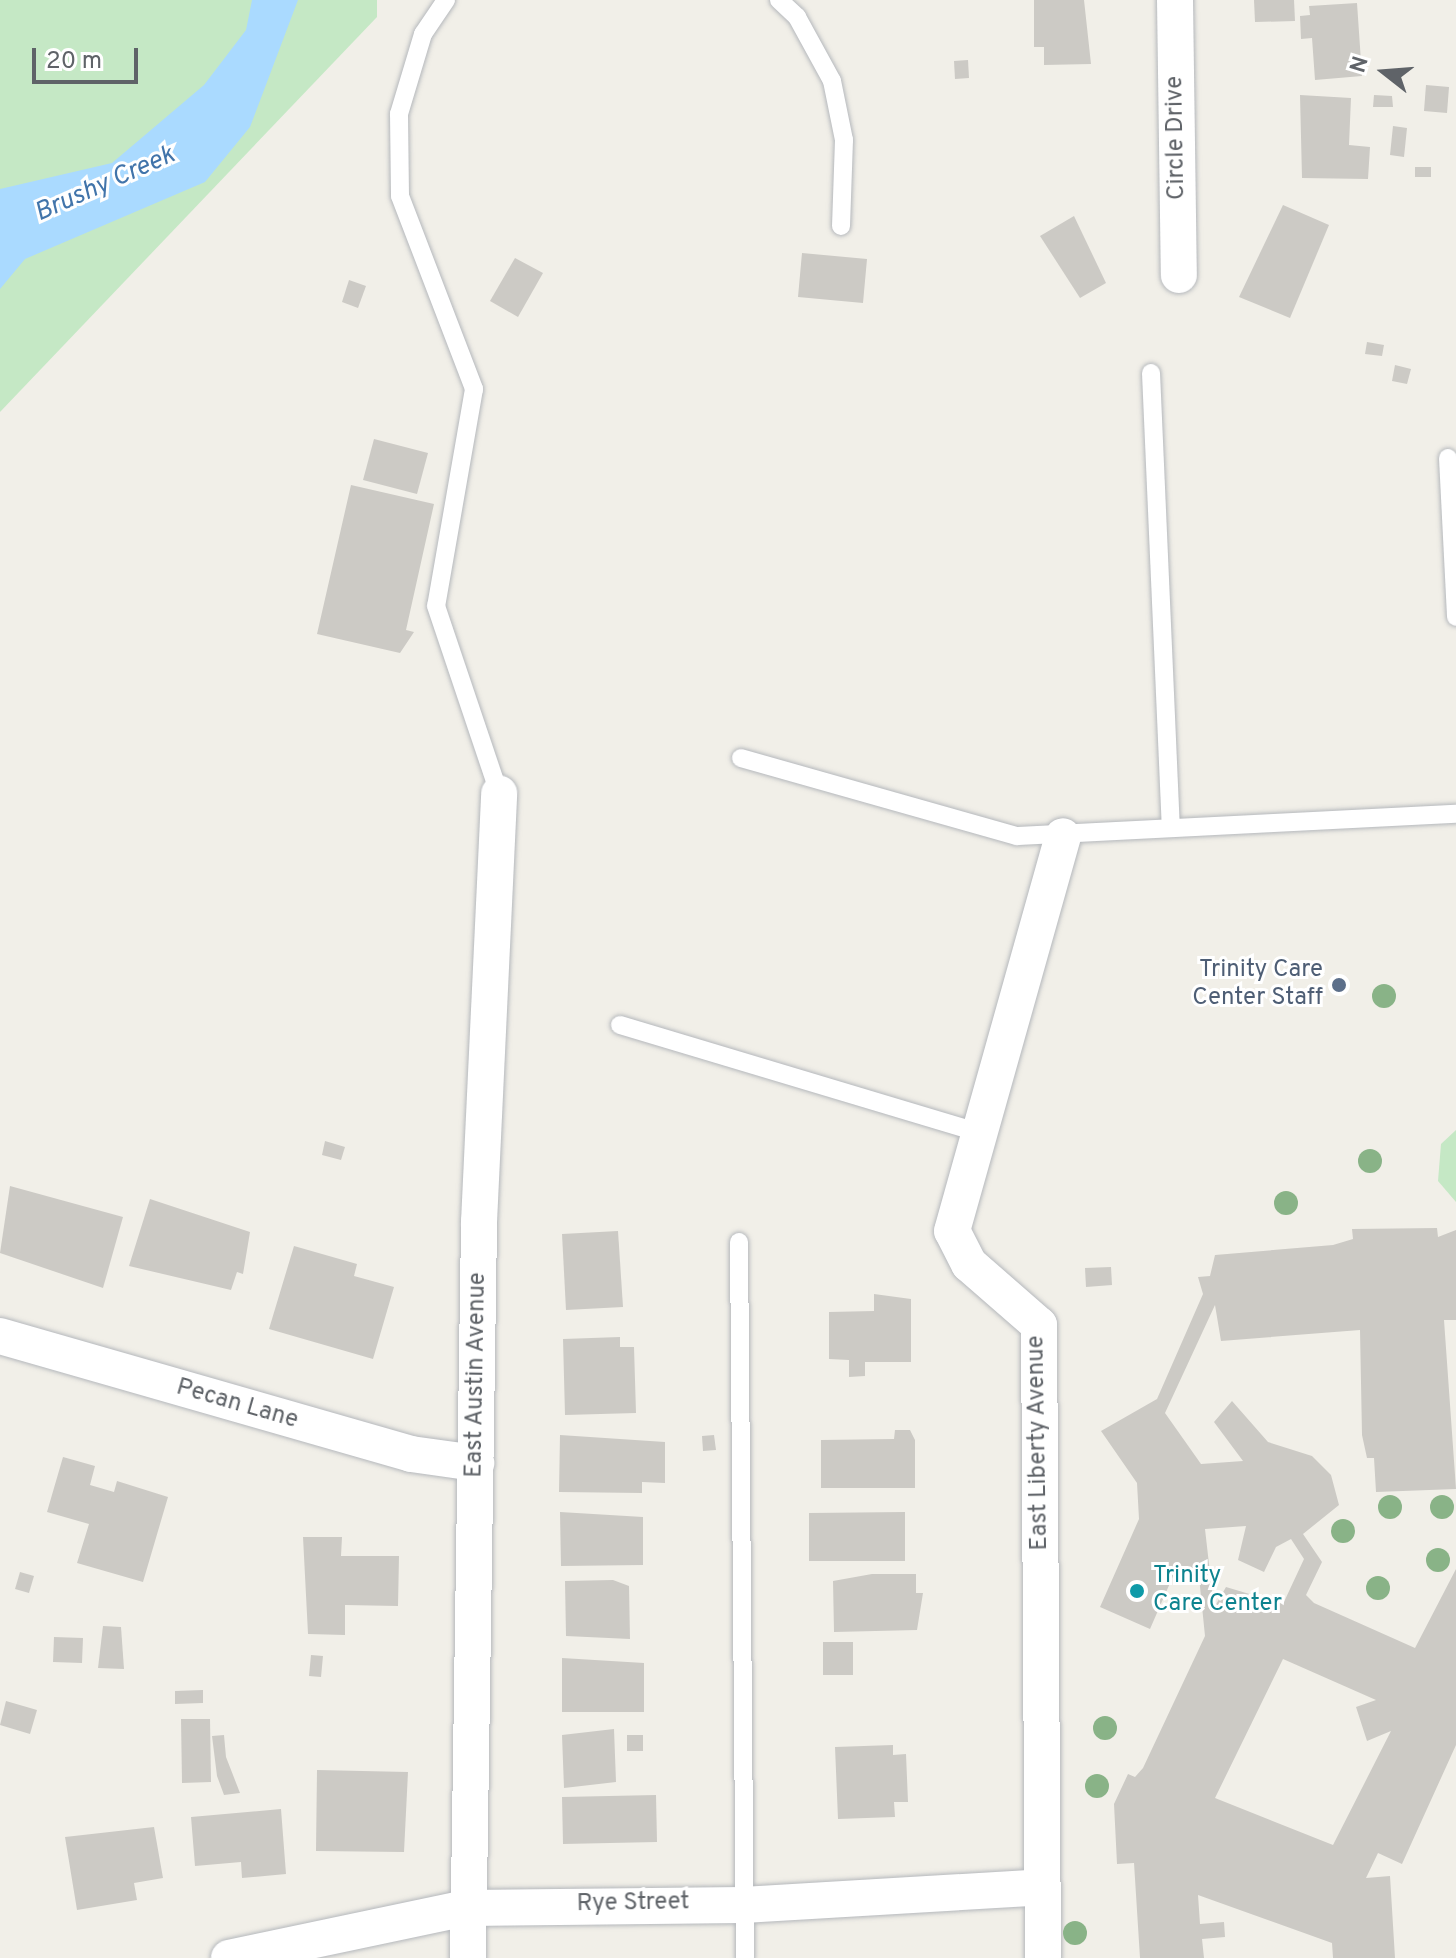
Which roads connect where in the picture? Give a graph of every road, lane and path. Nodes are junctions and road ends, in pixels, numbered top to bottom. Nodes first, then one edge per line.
1 (446, 0) edge
2 (779, 0) edge
3 (1175, 0) edge
4 (841, 226) dead end
5 (1179, 275) dead end
6 (1151, 373) dead end
7 (1448, 458) dead end
8 (1456, 617) edge
9 (741, 758) dead end
10 (499, 793) joint
11 (1456, 814) edge
12 (1171, 828) junction
13 (1063, 836) junction
14 (620, 1025) dead end
15 (976, 1132) junction
16 (739, 1242) dead end
17 (0, 1336) edge
18 (476, 1463) junction
19 (1042, 1887) junction
20 (743, 1905) junction
21 (467, 1908) junction
22 (229, 1958) edge
23 (468, 1958) edge
24 (745, 1958) edge
25 (1043, 1958) edge

1 - 10 lane
2 - 4 lane
3 - 5 street, Circle Drive
6 - 12 lane
7 - 8 lane
9 - 13 lane
10 - 18 street, East Austin Avenue
11 - 12 lane
12 - 13 lane
13 - 15 street, East Liberty Avenue
14 - 15 lane
15 - 19 street, East Liberty Avenue
16 - 20 lane
17 - 18 street, Pecan Lane
18 - 21 street, East Austin Avenue
19 - 20 street, Rye Street
19 - 25 street, East Liberty Avenue
20 - 21 street, Rye Street
20 - 24 lane
21 - 22 street, Rye Street
21 - 23 street, East Austin Avenue

